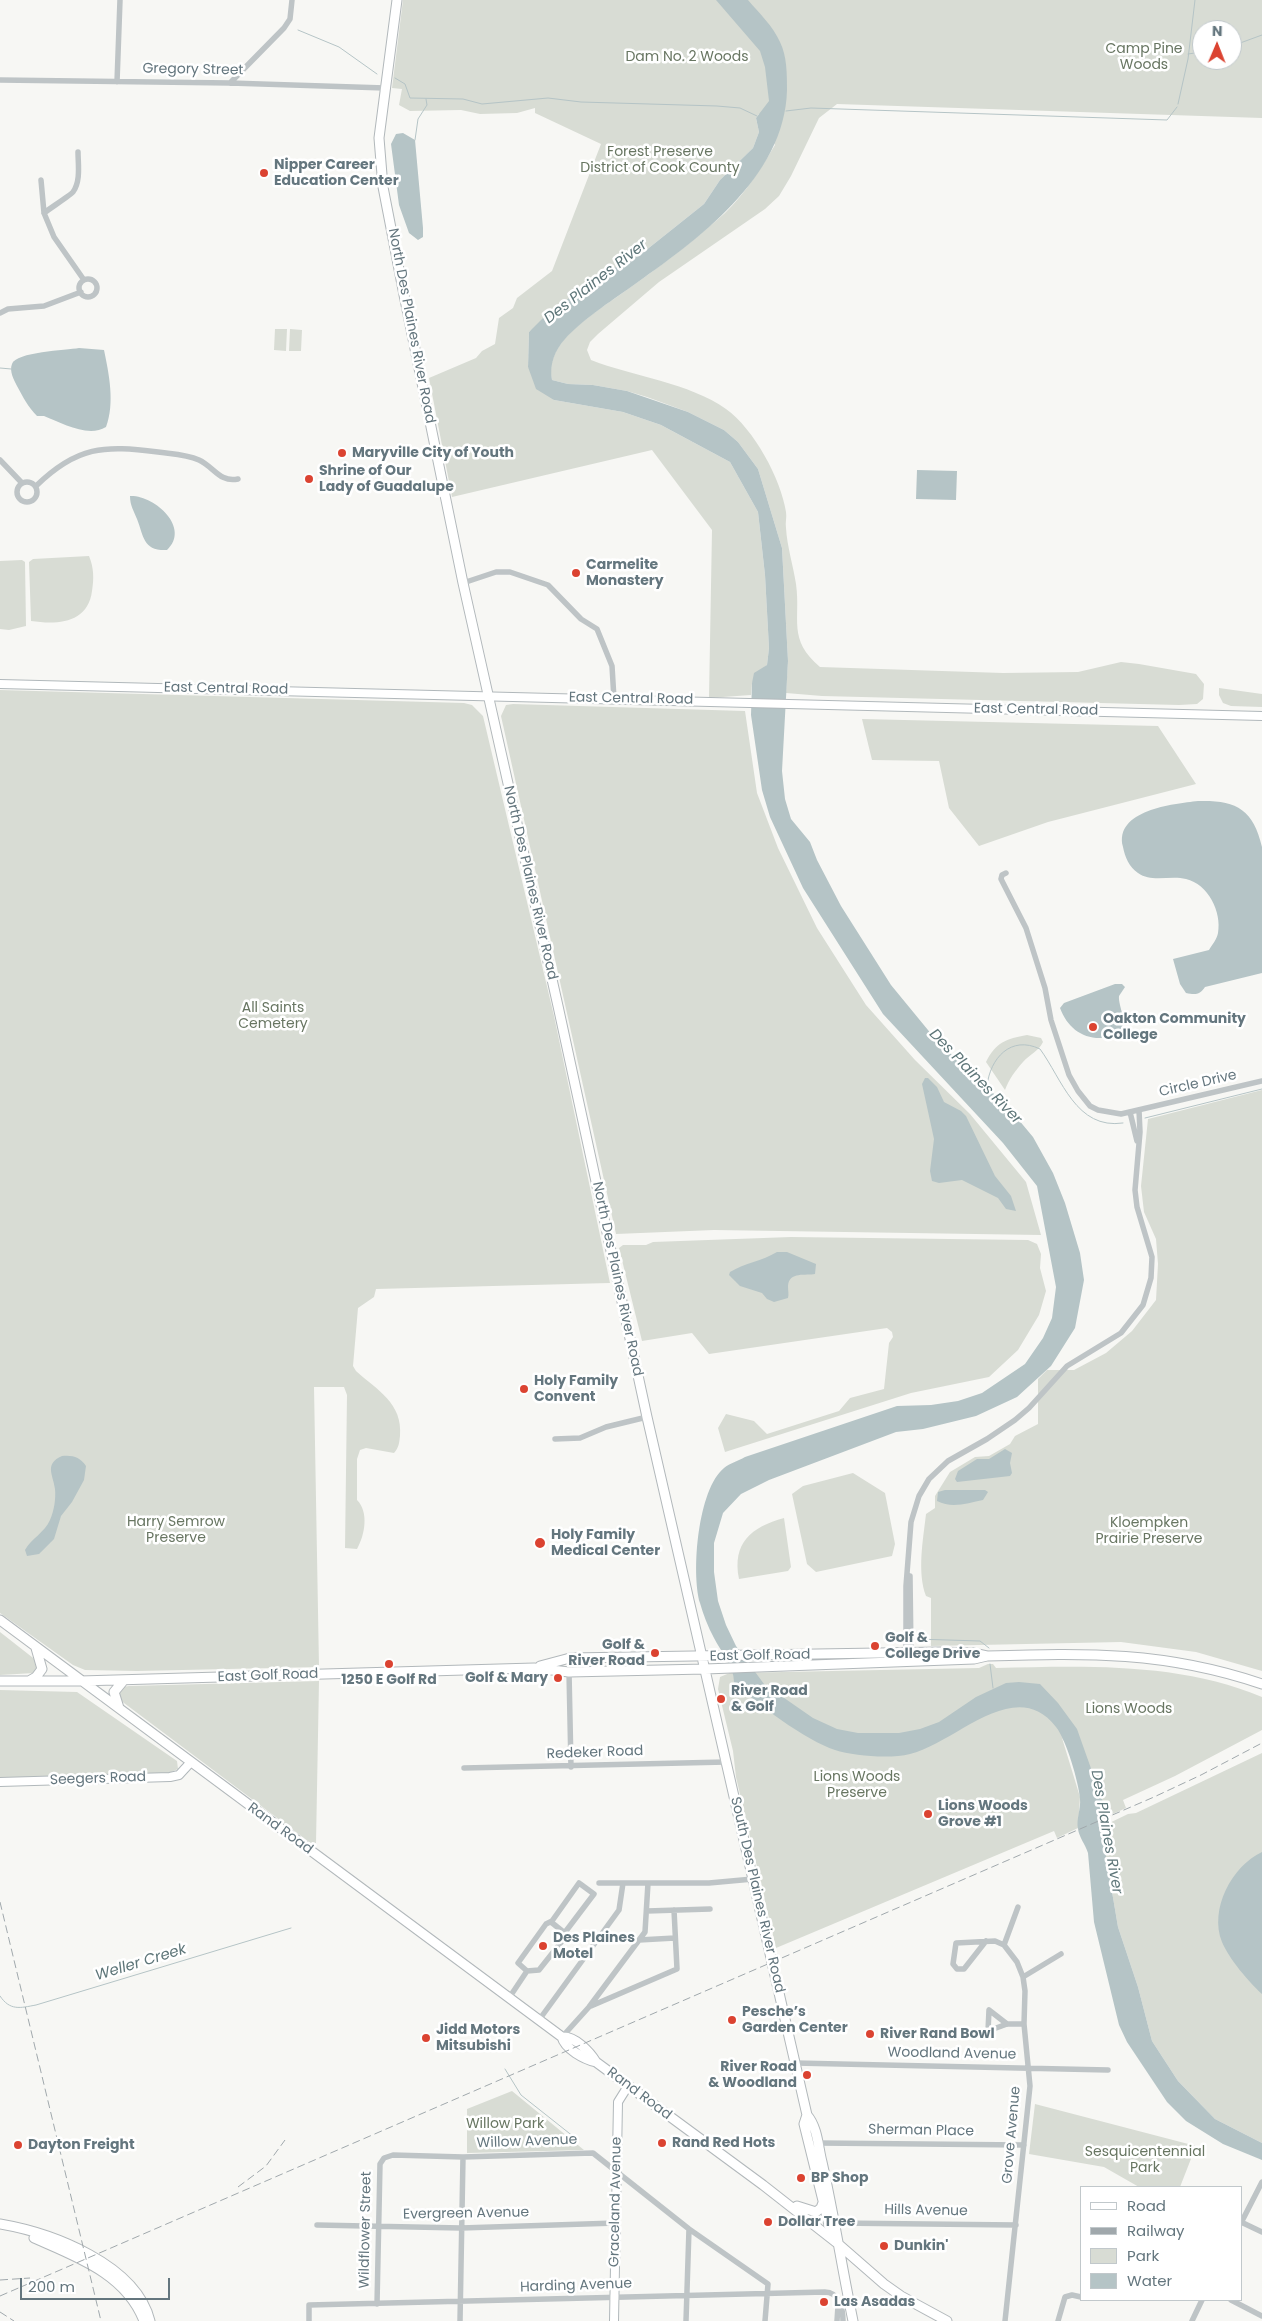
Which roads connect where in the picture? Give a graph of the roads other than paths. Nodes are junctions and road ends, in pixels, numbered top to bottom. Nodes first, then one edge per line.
1 (120, 0) edge
2 (292, 0) edge
3 (397, 0) edge
4 (0, 80) edge
5 (118, 82) junction
6 (230, 83) junction
7 (385, 88) junction
8 (78, 152) dead end
9 (41, 180) dead end
10 (44, 213) junction
11 (84, 280) junction
12 (80, 292) junction
13 (0, 313) edge
14 (0, 460) edge
15 (238, 480) dead end
16 (22, 483) junction
17 (36, 486) junction
18 (463, 582) junction
19 (0, 684) edge
20 (488, 696) junction
21 (614, 699) junction
22 (1262, 716) edge
23 (1006, 873) dead end
24 (1262, 1081) edge
25 (1139, 1110) junction
26 (1130, 1112) junction
27 (1138, 1144) junction
28 (647, 1417) junction
29 (555, 1439) dead end
30 (0, 1620) edge
31 (36, 1648) junction
32 (909, 1652) junction
33 (987, 1656) junction
34 (702, 1657) junction
35 (909, 1662) junction
36 (534, 1668) junction
37 (705, 1670) junction
38 (569, 1672) junction
39 (124, 1680) junction
40 (80, 1681) junction
41 (1, 1682) edge
42 (28, 1682) junction
43 (1262, 1684) edge
44 (120, 1711) junction
45 (726, 1762) junction
46 (190, 1763) junction
47 (571, 1767) junction
48 (464, 1768) dead end
49 (0, 1782) edge
50 (753, 1878) junction
51 (599, 1883) dead end
52 (623, 1883) junction
53 (648, 1883) junction
54 (1018, 1907) dead end
55 (674, 1910) junction
56 (710, 1910) dead end
57 (647, 1911) junction
58 (551, 1922) junction
59 (566, 1934) junction
60 (675, 1938) junction
61 (639, 1940) junction
62 (986, 1941) junction
63 (1004, 1945) junction
64 (1061, 1954) dead end
65 (527, 1971) junction
66 (1023, 1977) junction
67 (510, 1998) junction
68 (589, 2007) junction
69 (539, 2020) junction
70 (1007, 2024) dead end
71 (1024, 2024) junction
72 (562, 2037) junction
73 (795, 2063) junction
74 (1027, 2068) junction
75 (1108, 2070) dead end
76 (628, 2086) junction
77 (807, 2115) junction
78 (818, 2143) junction
79 (1024, 2145) junction
80 (463, 2156) junction
81 (384, 2158) joint
82 (617, 2172) junction
83 (1262, 2182) edge
84 (824, 2200) junction
85 (784, 2201) junction
86 (1242, 2220) edge
87 (1242, 2222) edge
88 (616, 2223) junction
89 (836, 2223) junction
90 (0, 2224) edge
91 (317, 2224) dead end
92 (1016, 2225) junction
93 (379, 2227) junction
94 (461, 2228) junction
95 (690, 2228) junction
96 (0, 2230) edge
97 (1262, 2232) edge
98 (837, 2243) junction
99 (768, 2294) junction
100 (687, 2296) junction
101 (615, 2297) junction
102 (1080, 2297) edge
103 (460, 2301) junction
104 (839, 2301) junction
105 (1202, 2301) edge
106 (1233, 2301) edge
107 (378, 2304) junction
108 (1262, 2316) edge
109 (144, 2321) edge
110 (150, 2321) edge
111 (309, 2321) edge
112 (460, 2321) edge
113 (614, 2321) edge
114 (686, 2321) edge
115 (765, 2321) edge
116 (837, 2321) edge
117 (843, 2321) edge
118 (854, 2321) edge
119 (947, 2321) edge
120 (1005, 2321) edge
121 (1058, 2321) edge
122 (1192, 2321) edge

1 - 5 street
2 - 6 street
3 - 7 main road, North Des Plaines River Road
4 - 5 street, Gregory Street
5 - 6 street, Gregory Street
6 - 7 street, Gregory Street
7 - 18 main road, North Des Plaines River Road
8 - 10 street
9 - 10 street
10 - 11 street
11 - 12 street
11 - 12 street
12 - 13 street
14 - 16 street
15 - 17 street
16 - 17 street
16 - 17 street
18 - 20 main road, North Des Plaines River Road
18 - 21 street
19 - 20 main road, East Central Road
20 - 21 main road, East Central Road
20 - 28 main road, North Des Plaines River Road
21 - 22 main road, East Central Road
23 - 26 street, Circle Drive
24 - 25 street, Circle Drive
25 - 26 street, Circle Drive
25 - 27 street
26 - 27 street
27 - 32 street
28 - 29 street
28 - 34 main road, North Des Plaines River Road
30 - 31 main road, Rand Road
31 - 40 main road, Rand Road
31 - 42 main road
32 - 33 main road, East Golf Road
32 - 34 main road, East Golf Road
32 - 35 street
33 - 35 main road, East Golf Road
33 - 43 main road, East Golf Road
34 - 36 main road, East Golf Road
34 - 37 main road, North Des Plaines River Road
35 - 37 main road, East Golf Road
36 - 38 main road, East Golf Road
36 - 39 main road, East Golf Road
37 - 38 main road, East Golf Road
37 - 45 main road, North Des Plaines River Road
38 - 47 street
39 - 40 main road, East Golf Road
39 - 44 main road
40 - 42 main road, East Golf Road
40 - 44 main road, Rand Road
41 - 42 main road, East Golf Road
44 - 46 main road, Rand Road
45 - 47 street, Redeker Road
45 - 50 main road, South Des Plaines River Road
46 - 49 main road, Seegers Road
46 - 67 main road, Rand Road
47 - 48 street, Redeker Road
50 - 53 street
50 - 73 main road, South Des Plaines River Road
51 - 52 street
52 - 53 street
52 - 69 street
53 - 57 street
54 - 63 street
55 - 56 street
55 - 57 street
55 - 60 street
57 - 61 street
58 - 59 street
58 - 59 street
58 - 65 street
59 - 65 street
60 - 61 street
60 - 68 street
61 - 68 street
62 - 62 street
62 - 63 street
63 - 66 street, Grove Avenue
64 - 66 street
65 - 67 street
66 - 71 street, Grove Avenue
67 - 69 main road, Rand Road
68 - 72 street
69 - 72 main road, Rand Road
70 - 71 street
71 - 74 street, Grove Avenue
72 - 76 main road, Rand Road
73 - 74 street, Woodland Avenue
73 - 77 main road, South Des Plaines River Road
74 - 75 street, Woodland Avenue
74 - 79 street, Grove Avenue
76 - 82 main road, Graceland Avenue
76 - 85 main road, Rand Road
77 - 78 main road, South Des Plaines River Road
77 - 84 main road, South Des Plaines River Road
78 - 79 street, Sherman Place
78 - 89 main road, South Des Plaines River Road
79 - 92 street, Grove Avenue
80 - 81 street, Willow Avenue
80 - 82 street, Willow Avenue
80 - 94 street
81 - 93 street, Wildflower Street
82 - 88 main road, Graceland Avenue
82 - 95 street, Willow Avenue
83 - 86 street
84 - 85 main road
84 - 98 main road, South Des Plaines River Road
85 - 98 main road, Rand Road
87 - 97 street
88 - 94 street, Evergreen Avenue
88 - 101 main road, Graceland Avenue
89 - 92 street, Hills Avenue
89 - 98 main road, South Des Plaines River Road
90 - 110 main road
91 - 93 street, Evergreen Avenue
92 - 120 street, Grove Avenue
93 - 94 street, Evergreen Avenue
93 - 107 street, Wildflower Street
94 - 103 street
95 - 99 street, Willow Avenue
95 - 100 street
96 - 109 main road
98 - 118 main road, South Des Plaines River Road
98 - 119 main road, Rand Road
99 - 100 street, Harding Avenue
99 - 104 street, Harding Avenue
99 - 115 street
100 - 101 street, Harding Avenue
100 - 114 street
101 - 103 street, Harding Avenue
101 - 113 main road, Graceland Avenue
102 - 121 street
103 - 107 street, Harding Avenue
103 - 112 street
104 - 116 street
104 - 117 street
105 - 122 street
106 - 108 street
107 - 111 street, Harding Avenue

